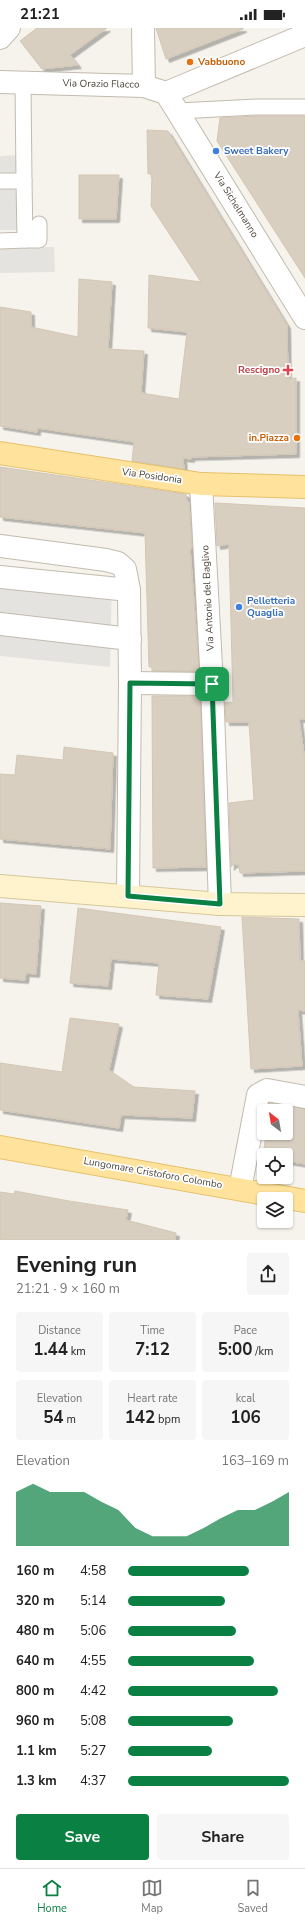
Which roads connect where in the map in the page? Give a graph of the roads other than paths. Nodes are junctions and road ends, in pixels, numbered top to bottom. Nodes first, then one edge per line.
1 (9, 28) edge
2 (143, 28) edge
3 (305, 35) edge
4 (0, 38) edge
5 (0, 82) edge
6 (23, 82) junction
7 (144, 86) junction
8 (172, 102) junction
9 (305, 107) edge
10 (0, 181) edge
11 (24, 181) junction
12 (39, 224) dead end
13 (25, 240) junction
14 (0, 241) edge
15 (305, 318) edge
16 (0, 453) edge
17 (201, 484) junction
18 (305, 487) edge
19 (0, 546) edge
20 (0, 577) edge
21 (129, 590) junction
22 (0, 624) edge
23 (130, 639) junction
24 (130, 683) junction
25 (212, 684) junction
26 (0, 886) edge
27 (128, 896) junction
28 (220, 904) junction
29 (305, 905) edge
30 (305, 1097) edge
31 (0, 1147) edge
32 (240, 1189) junction
33 (305, 1201) edge

1 - 4 street
2 - 7 street, Via Orazio Flacco
3 - 8 street
5 - 6 street, Via Orazio Flacco
6 - 7 street, Via Orazio Flacco
6 - 11 lane
7 - 8 street
8 - 9 lane
8 - 15 street, Via Sichelmanno
10 - 11 lane
11 - 13 lane
12 - 13 lane
13 - 14 lane
16 - 17 main road, Via Posidonia
17 - 18 main road, Via Posidonia
17 - 25 street, Via Antonio del Baglivo
19 - 21 street
20 - 21 street
21 - 23 street
22 - 23 street
23 - 24 street
24 - 25 street
24 - 27 street
25 - 28 street, Via Antonio del Baglivo
26 - 27 street
27 - 28 street
28 - 29 street
30 - 32 street
31 - 32 main road, Lungomare Cristoforo Colombo
32 - 33 main road, Lungomare Cristoforo Colombo

